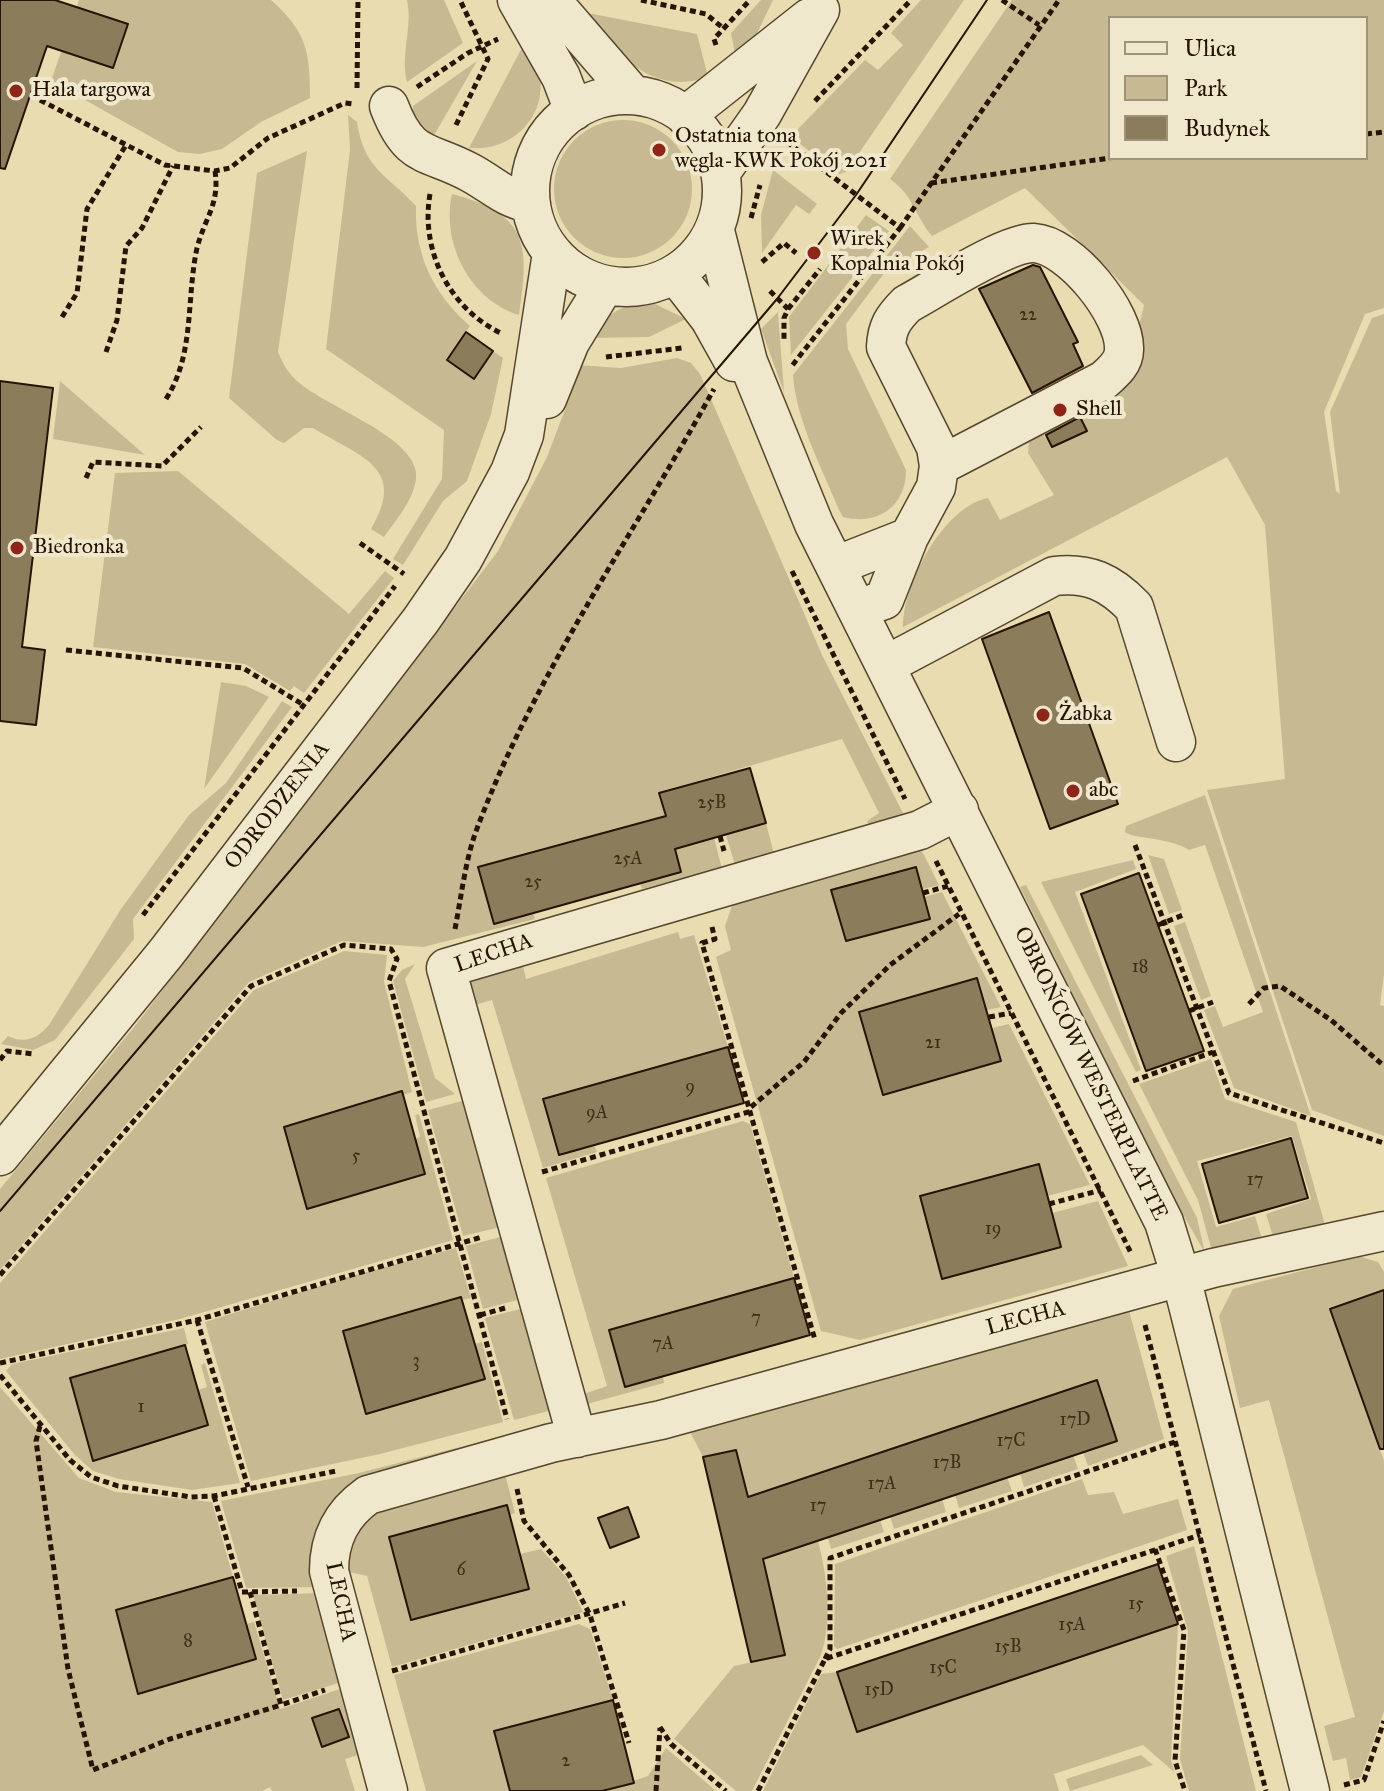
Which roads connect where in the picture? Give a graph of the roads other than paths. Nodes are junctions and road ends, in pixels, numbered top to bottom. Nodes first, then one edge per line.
1 (551, 0) edge
2 (824, 5) edge
3 (513, 18) edge
4 (632, 94) junction
5 (389, 106) road end
6 (574, 111) junction
7 (685, 116) junction
8 (536, 155) junction
9 (721, 172) junction
10 (471, 173) junction
11 (531, 204) junction
12 (715, 231) junction
13 (552, 253) junction
14 (676, 275) junction
15 (605, 285) junction
16 (760, 397) junction
17 (524, 435) junction
18 (939, 466) junction
19 (909, 537) junction
20 (835, 566) junction
21 (857, 609) junction
22 (886, 665) junction
23 (1176, 742) dead end
24 (959, 810) junction
25 (0, 1156) edge
26 (1384, 1231) edge
27 (1181, 1277) junction
28 (577, 1438) junction
29 (1325, 1788) edge
30 (388, 1791) edge

1 - 4 street
2 - 7 street
2 - 9 street
3 - 6 street
4 - 6 street
4 - 7 street
5 - 10 street
6 - 8 street
7 - 9 street
8 - 10 street
8 - 11 street
9 - 12 street
10 - 11 street
11 - 13 street
12 - 14 street
12 - 16 street, OBROŃCÓW WESTERPLATTE
13 - 15 street
13 - 17 street, ODRODZENIA
14 - 15 street
14 - 16 street, OBROŃCÓW WESTERPLATTE
15 - 17 street, ODRODZENIA
16 - 20 street, OBROŃCÓW WESTERPLATTE
17 - 25 street, ODRODZENIA
18 - 18 street
18 - 19 street
19 - 20 street
19 - 21 street
20 - 21 street, OBROŃCÓW WESTERPLATTE
21 - 22 street, OBROŃCÓW WESTERPLATTE
22 - 23 street
22 - 24 street, OBROŃCÓW WESTERPLATTE
24 - 27 street, OBROŃCÓW WESTERPLATTE
24 - 28 street, LECHA
26 - 27 street, LECHA
27 - 28 street, LECHA
27 - 29 street, OBROŃCÓW WESTERPLATTE
28 - 30 street, LECHA

